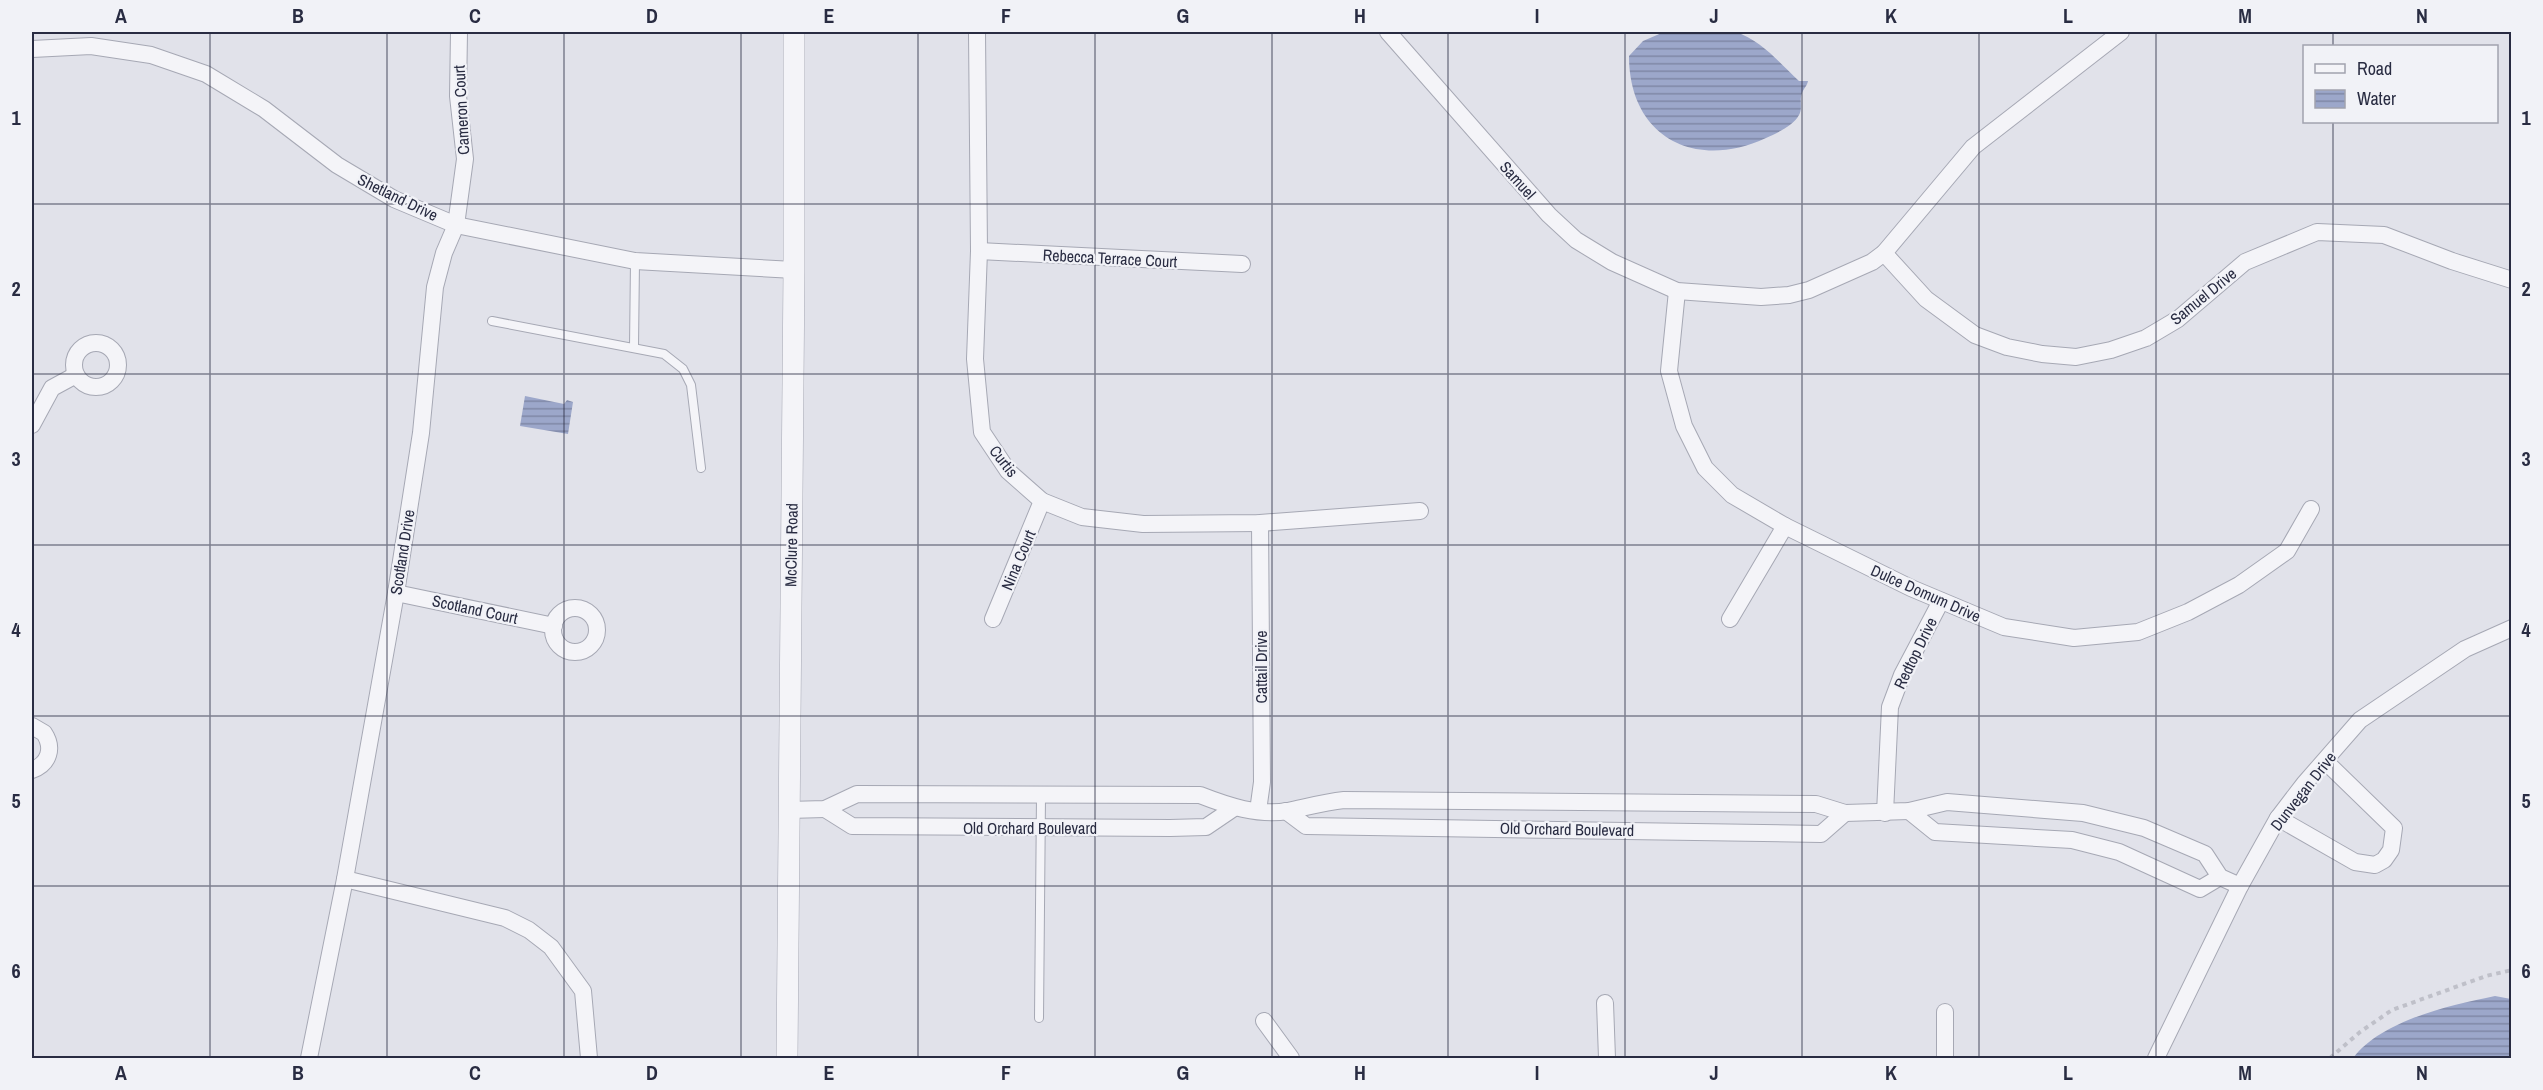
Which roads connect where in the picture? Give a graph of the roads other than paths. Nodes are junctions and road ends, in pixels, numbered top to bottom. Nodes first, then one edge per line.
1 (459, 32) edge
2 (794, 32) edge
3 (977, 32) edge
4 (1388, 32) edge
5 (2121, 32) edge
6 (32, 49) edge
7 (456, 225) junction
8 (979, 251) junction
9 (1884, 252) junction
10 (635, 261) junction
11 (1242, 264) dead end
12 (794, 270) junction
13 (2511, 280) edge
14 (1677, 291) junction
15 (492, 321) dead end
16 (634, 347) junction
17 (76, 375) dead end
18 (32, 425) edge
19 (701, 468) dead end
20 (1042, 501) junction
21 (2311, 509) dead end
22 (1420, 511) dead end
23 (1260, 523) junction
24 (1785, 526) junction
25 (396, 593) junction
26 (1941, 601) junction
27 (993, 619) dead end
28 (1730, 619) dead end
29 (554, 626) dead end
30 (2511, 627) edge
31 (32, 726) edge
32 (2325, 761) junction
33 (32, 770) edge
34 (1041, 796) junction
35 (1234, 808) junction
36 (825, 809) junction
37 (788, 810) junction
38 (1258, 811) junction
39 (1286, 811) junction
40 (1909, 811) junction
41 (1845, 813) junction
42 (1885, 813) junction
43 (2278, 818) junction
44 (1041, 828) junction
45 (2220, 877) junction
46 (345, 879) junction
47 (2240, 886) junction
48 (1605, 1003) dead end
49 (1945, 1012) dead end
50 (1039, 1018) dead end
51 (1264, 1021) dead end
52 (309, 1059) edge
53 (590, 1059) edge
54 (787, 1059) edge
55 (1291, 1059) edge
56 (1607, 1059) edge
57 (1945, 1059) edge
58 (2156, 1059) edge

1 - 7 street, Cameron Court
2 - 12 street, McClure Road
3 - 8 street, Curtis
4 - 14 street, Samuel
5 - 9 street
6 - 7 street, Shetland Drive
7 - 10 street, Shetland Drive
7 - 25 street, Scotland Drive
8 - 11 street, Rebecca Terrace Court
8 - 20 street, Curtis
9 - 13 street, Samuel Drive
9 - 14 street
10 - 12 street, Shetland Drive
10 - 16 lane
12 - 37 street, McClure Road
14 - 24 street, Dulce Domum Drive
15 - 16 lane
16 - 19 lane
17 - 18 street
20 - 23 street, Curtis
20 - 27 street, Nina Court
21 - 26 street, Dulce Domum Drive
22 - 23 street, Curtis
23 - 38 street, Cattail Drive
24 - 26 street, Dulce Domum Drive
24 - 28 street
25 - 29 street, Scotland Court
25 - 46 street, Scotland Drive
26 - 42 street, Redtop Drive
30 - 32 street, Dunvegan Drive
31 - 33 street
32 - 43 street, Dunvegan Drive
32 - 43 street
34 - 35 street, Old Orchard Boulevard
34 - 36 street, Old Orchard Boulevard
34 - 44 lane
35 - 38 street, Old Orchard Boulevard
35 - 44 street, Old Orchard Boulevard
36 - 37 street, Old Orchard Boulevard
36 - 44 street, Old Orchard Boulevard
37 - 54 street, McClure Road
38 - 39 street, Old Orchard Boulevard
39 - 41 street, Old Orchard Boulevard
39 - 41 street, Old Orchard Boulevard
40 - 42 street, Old Orchard Boulevard
40 - 45 street
40 - 45 street, Old Orchard Boulevard
41 - 42 street, Old Orchard Boulevard
43 - 47 street, Dunvegan Drive
44 - 50 lane
45 - 47 street, Old Orchard Boulevard
46 - 52 street, Scotland Drive
46 - 53 street
47 - 58 street, Dunvegan Drive
48 - 56 street
49 - 57 street
51 - 55 street

